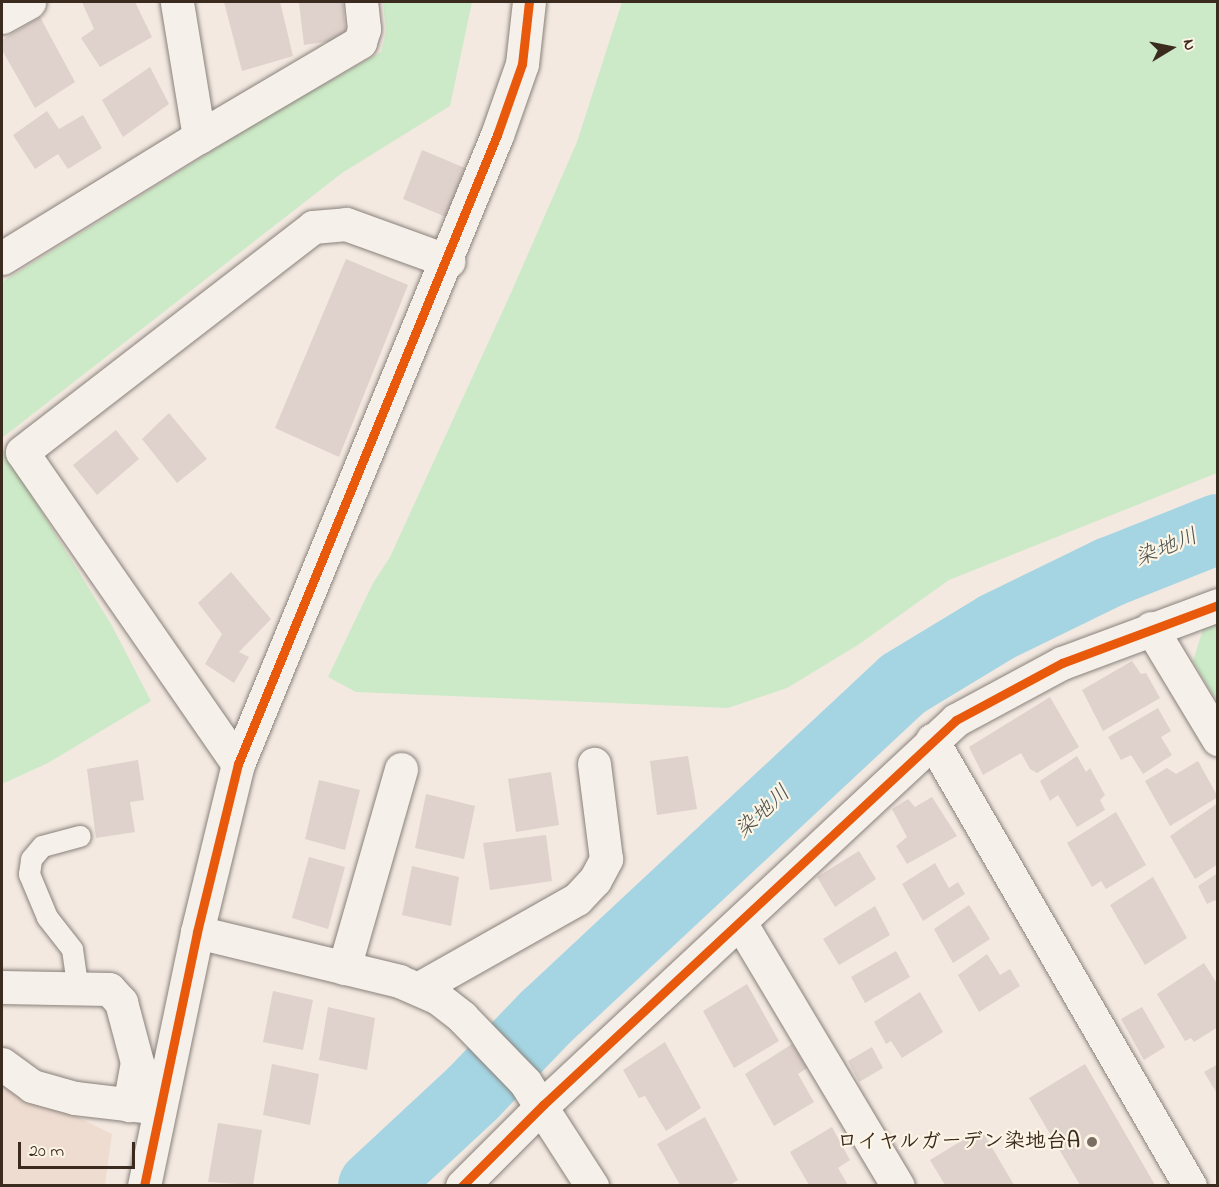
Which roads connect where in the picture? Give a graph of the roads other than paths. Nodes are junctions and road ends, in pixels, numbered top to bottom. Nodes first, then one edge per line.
1 (28, 2) edge
2 (177, 2) edge
3 (361, 2) edge
4 (529, 2) edge
5 (2, 17) edge
6 (199, 137) junction
7 (2, 258) edge
8 (448, 261) junction
9 (1218, 605) edge
10 (1151, 628) junction
11 (932, 740) junction
12 (1218, 740) edge
13 (238, 764) junction
14 (594, 764) dead end
15 (401, 769) dead end
16 (80, 836) dead end
17 (741, 924) junction
18 (198, 932) junction
19 (344, 968) junction
20 (2, 987) edge
21 (419, 988) junction
22 (78, 991) junction
23 (2, 1064) edge
24 (534, 1093) junction
25 (145, 1107) junction
26 (144, 1185) edge
27 (462, 1185) edge
28 (592, 1185) edge
29 (898, 1185) edge
30 (1190, 1185) edge

1 - 5 street
2 - 6 street
3 - 6 street
4 - 8 street
6 - 7 street
8 - 13 street
8 - 13 street
9 - 10 street
10 - 11 street
10 - 12 street
11 - 17 street
11 - 30 street
13 - 18 street
14 - 21 street
15 - 19 street
16 - 22 lane
17 - 24 street
17 - 29 street
18 - 19 street
18 - 25 street
19 - 21 street
20 - 22 street
21 - 24 street
22 - 25 street
23 - 25 street
24 - 27 street
24 - 28 street
25 - 26 street

